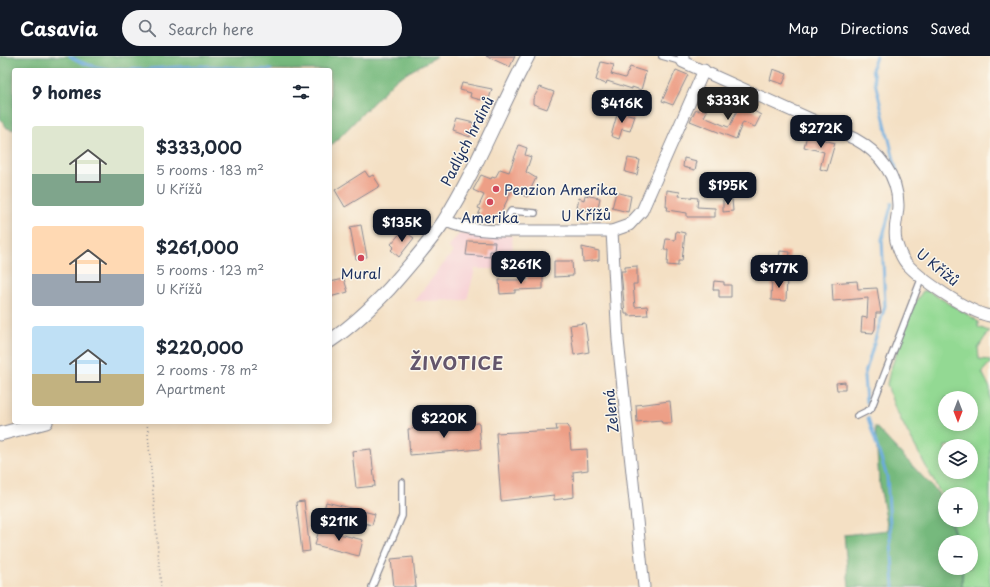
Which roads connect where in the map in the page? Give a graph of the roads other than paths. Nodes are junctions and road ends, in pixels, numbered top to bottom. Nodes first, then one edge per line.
1 (528, 56) edge
2 (662, 56) edge
3 (683, 59) edge
4 (704, 70) junction
5 (535, 213) dead end
6 (444, 220) junction
7 (498, 231) junction
8 (612, 231) junction
9 (922, 277) junction
10 (990, 316) edge
11 (332, 340) edge
12 (857, 416) dead end
13 (38, 424) edge
14 (0, 434) edge
15 (402, 482) dead end
16 (372, 587) edge
17 (644, 587) edge

1 - 6 street, Padlých hrdinů
2 - 3 lane
3 - 4 street, U Křížů
4 - 8 street, U Křížů
4 - 9 street, U Křížů
5 - 7 lane
6 - 7 street, U Křížů
6 - 11 street, Padlých hrdinů
7 - 8 street, U Křížů
8 - 17 street, Zelená
9 - 10 street, U Křížů
9 - 12 lane
13 - 14 street
15 - 16 lane

